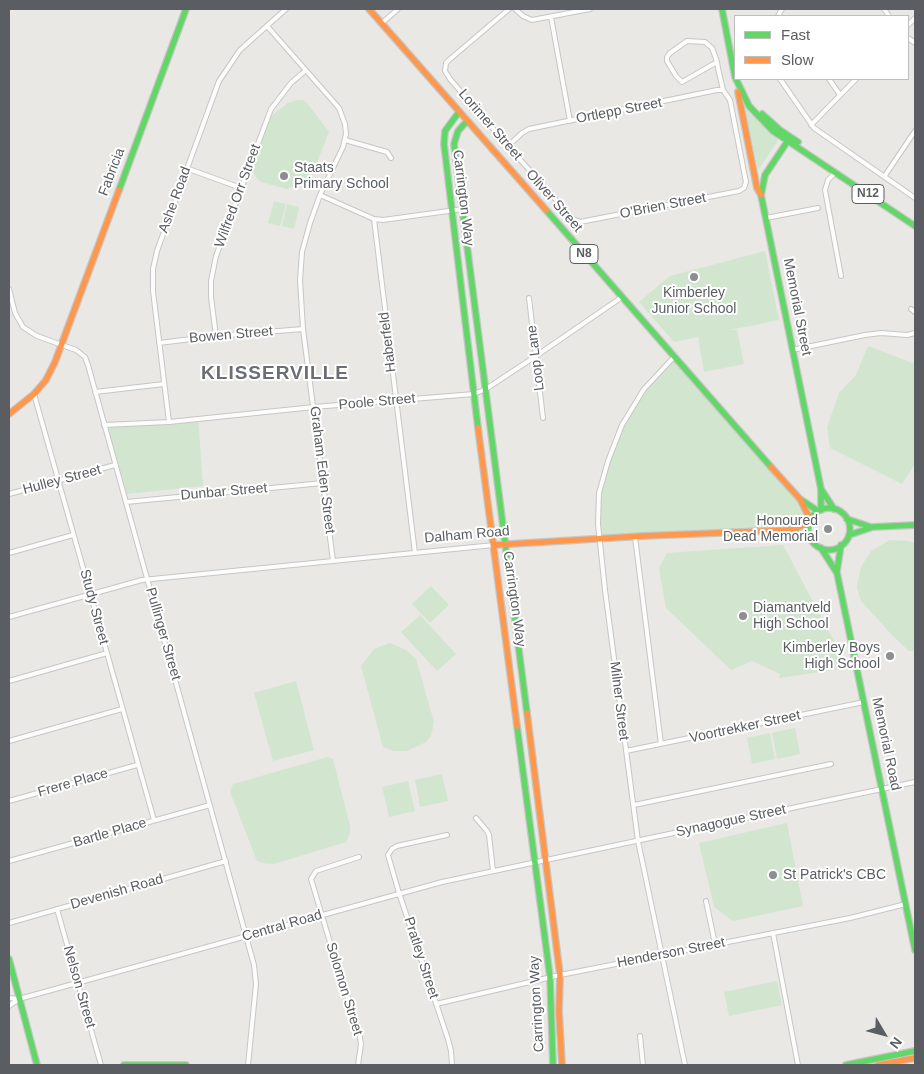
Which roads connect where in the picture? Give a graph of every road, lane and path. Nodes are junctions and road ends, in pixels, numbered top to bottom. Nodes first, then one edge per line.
1 (186, 9) edge
2 (286, 9) edge
3 (369, 9) edge
4 (398, 9) edge
5 (509, 9) edge
6 (515, 9) edge
7 (590, 9) edge
8 (722, 9) edge
9 (726, 9) edge
10 (551, 17) junction
11 (382, 23) junction
12 (267, 26) junction
13 (734, 51) edge
14 (717, 62) junction
15 (734, 68) edge
16 (305, 71) junction
17 (736, 80) edge
18 (737, 80) edge
19 (741, 80) edge
20 (781, 80) edge
21 (830, 80) edge
22 (855, 80) edge
23 (723, 90) junction
24 (840, 95) junction
25 (459, 112) junction
26 (467, 121) junction
27 (570, 121) junction
28 (811, 125) junction
29 (915, 131) edge
30 (783, 135) junction
31 (345, 140) junction
32 (789, 140) junction
33 (508, 146) junction
34 (390, 158) dead end
35 (186, 168) junction
36 (836, 172) junction
37 (884, 177) junction
38 (241, 188) junction
39 (320, 195) junction
40 (761, 195) junction
41 (915, 198) edge
42 (818, 208) dead end
43 (464, 209) junction
44 (452, 210) junction
45 (766, 218) junction
46 (374, 219) junction
47 (580, 222) joint
48 (915, 226) edge
49 (841, 276) dead end
50 (9, 289) edge
51 (622, 297) junction
52 (530, 298) dead end
53 (911, 309) dead end
54 (915, 312) edge
55 (303, 329) junction
56 (915, 333) edge
57 (216, 336) junction
58 (159, 343) junction
59 (62, 344) junction
60 (792, 350) junction
61 (536, 356) junction
62 (676, 356) junction
63 (164, 384) junction
64 (486, 389) junction
65 (95, 392) junction
66 (34, 394) junction
67 (474, 394) junction
68 (395, 400) junction
69 (314, 407) junction
70 (9, 414) edge
71 (543, 418) dead end
72 (169, 422) junction
73 (104, 425) junction
74 (115, 466) junction
75 (59, 480) junction
76 (323, 483) junction
77 (821, 489) junction
78 (9, 494) edge
79 (800, 499) junction
80 (126, 502) junction
81 (834, 509) junction
82 (820, 510) junction
83 (847, 519) junction
84 (809, 522) junction
85 (915, 525) edge
86 (873, 527) junction
87 (790, 530) junction
88 (74, 535) junction
89 (848, 535) junction
90 (635, 537) junction
91 (810, 538) junction
92 (599, 539) junction
93 (505, 544) junction
94 (494, 545) junction
95 (841, 545) junction
96 (821, 548) junction
97 (9, 553) edge
98 (414, 553) junction
99 (333, 561) junction
100 (837, 573) junction
101 (148, 580) junction
102 (91, 594) junction
103 (9, 617) edge
104 (106, 653) junction
105 (9, 681) edge
106 (864, 702) junction
107 (122, 709) junction
108 (9, 741) edge
109 (661, 744) junction
110 (626, 752) junction
111 (831, 764) dead end
112 (137, 765) junction
113 (915, 782) edge
114 (882, 788) junction
115 (9, 801) edge
116 (210, 805) junction
117 (634, 805) junction
118 (476, 818) dead end
119 (154, 820) junction
120 (447, 835) dead end
121 (638, 842) junction
122 (359, 857) dead end
123 (9, 861) edge
124 (226, 861) junction
125 (546, 861) junction
126 (536, 863) junction
127 (493, 871) junction
128 (399, 893) junction
129 (706, 901) dead end
130 (906, 904) junction
131 (57, 909) junction
132 (321, 916) junction
133 (9, 923) edge
134 (773, 933) junction
135 (247, 936) junction
136 (715, 944) junction
137 (915, 950) edge
138 (662, 955) junction
139 (9, 959) edge
140 (560, 975) junction
141 (550, 977) junction
142 (78, 983) junction
143 (9, 998) edge
144 (19, 999) junction
145 (436, 1004) junction
146 (9, 1006) edge
147 (640, 1036) dead end
148 (915, 1051) edge
149 (915, 1058) edge
150 (874, 1062) edge
151 (37, 1065) edge
152 (101, 1065) edge
153 (124, 1065) edge
154 (186, 1065) edge
155 (248, 1065) edge
156 (358, 1065) edge
157 (452, 1065) edge
158 (553, 1065) edge
159 (562, 1065) edge
160 (643, 1065) edge
161 (685, 1065) edge
162 (798, 1065) edge
163 (846, 1065) edge
164 (878, 1065) edge

1 - 59 main road, Fabricia
2 - 12 street, Ashe Road
3 - 11 main road, Oliver Street / N8
4 - 11 street
5 - 33 street, Lorimer Street
6 - 10 street
7 - 10 street
8 - 15 main road, N12
9 - 13 main road
10 - 27 street
11 - 25 main road, Oliver Street / N8
12 - 16 street
12 - 35 street, Ashe Road
14 - 14 street
14 - 23 street
16 - 31 street
16 - 38 street, Wilfred Orr Street
17 - 40 main road
18 - 30 main road, N12
19 - 30 main road, N12
20 - 28 street
21 - 24 street
22 - 24 street
23 - 27 street, Ortlepp Street
23 - 47 street, O'Brien Street
24 - 28 street
25 - 26 main road, Oliver Street / N8
25 - 44 main road, Carrington Way
26 - 43 main road, Carrington Way
26 - 51 main road, Oliver Street / N8
27 - 33 street, Ortlepp Street
28 - 37 street
29 - 37 street
30 - 32 main road, N12
31 - 34 street
31 - 39 street, Graham Eden Street
32 - 36 main road, N12
32 - 40 main road, Memorial Street
33 - 47 street, Lorimer Street
35 - 38 street
35 - 58 street, Ashe Road
36 - 48 main road, N12
36 - 49 street
37 - 41 street
38 - 57 street, Wilfred Orr Street
39 - 46 street
39 - 55 street, Graham Eden Street
40 - 45 main road, Memorial Street
42 - 45 street
43 - 44 street
43 - 64 main road, Carrington Way
44 - 46 street
44 - 67 main road, Carrington Way
45 - 60 main road, Memorial Street
46 - 68 street, Haberfeld
50 - 59 street, Pullinger Street
51 - 61 street, Poole Street
51 - 62 main road, Oliver Street / N8
52 - 61 street, Loop Lane
53 - 54 street
55 - 57 street, Bowen Street
55 - 69 street, Graham Eden Street
56 - 60 street
57 - 58 street, Bowen Street
58 - 63 street, Ashe Road
59 - 65 street, Pullinger Street
59 - 66 main road, Fabricia
60 - 77 main road, Memorial Street
61 - 64 street, Poole Street
61 - 71 street, Loop Lane
62 - 79 main road, Oliver Street / N8
62 - 92 street, Milner Street
63 - 65 street
63 - 72 street, Ashe Road
64 - 67 street, Poole Street
64 - 93 main road, Carrington Way
65 - 73 street, Pullinger Street
66 - 70 main road, Fabricia
66 - 75 street, Study Street
67 - 68 street, Poole Street
67 - 94 main road, Carrington Way
68 - 69 street, Poole Street
68 - 98 street, Haberfeld
69 - 72 street, Poole Street
69 - 76 street, Graham Eden Street
72 - 73 street, Poole Street
73 - 74 street, Pullinger Street
74 - 75 street, Hulley Street
74 - 80 street, Pullinger Street
75 - 78 street, Hulley Street
75 - 88 street, Study Street
76 - 80 street, Dunbar Street
76 - 99 street, Graham Eden Street
77 - 81 main road, Memorial Street
77 - 82 main road, Memorial Street
79 - 82 main road, Oliver Street / N8
79 - 84 main road, Oliver Street / N8
80 - 101 street, Pullinger Street
81 - 82 main road
81 - 83 main road
82 - 84 main road
83 - 86 main road
83 - 89 main road
84 - 87 main road, Dalham Road
84 - 91 main road, N8
85 - 86 main road
86 - 89 main road
87 - 90 main road, Dalham Road
87 - 91 main road, Dalham Road
88 - 97 street
88 - 102 street, Study Street
89 - 95 main road
90 - 92 main road, Dalham Road
90 - 109 street
91 - 96 main road
92 - 93 main road, Dalham Road
92 - 110 street, Milner Street
93 - 94 main road, Dalham Road
93 - 125 main road, Carrington Way
94 - 98 street, Dalham Road
94 - 126 main road, Carrington Way
95 - 96 main road
95 - 100 main road
96 - 100 main road, Memorial Road
98 - 99 street, Dalham Road
99 - 101 street, Dalham Road
100 - 106 main road, Memorial Road
101 - 102 street, Dalham Road
101 - 116 street, Pullinger Street
102 - 103 street, Dalham Road
102 - 104 street, Study Street
104 - 105 street
104 - 107 street, Study Street
106 - 109 street, Voortrekker Street
106 - 114 main road, Memorial Road
107 - 108 street
107 - 112 street, Study Street
109 - 110 street, Voortrekker Street
110 - 117 street, Milner Street
111 - 117 street
112 - 115 street, Frere Place
112 - 119 street, Study Street
113 - 114 street, Synagogue Street
114 - 121 street, Synagogue Street
114 - 130 main road, Memorial Road
116 - 119 street, Bartle Place
116 - 124 street, Pullinger Street
117 - 121 street, Milner Street
118 - 127 street
119 - 123 street, Bartle Place
120 - 128 street, Pratley Street
121 - 125 street, Synagogue Street
121 - 138 street, Milner Street
122 - 132 street, Solomon Street
124 - 131 street, Devenish Road
124 - 135 street, Pullinger Street
125 - 126 street, Central Road
125 - 140 main road, Carrington Way
126 - 127 street, Central Road
126 - 141 main road, Carrington Way
127 - 128 street, Central Road
128 - 132 street, Central Road
128 - 145 street, Pratley Street
129 - 136 street
130 - 134 street, Henderson Street
130 - 137 main road, Memorial Road
131 - 133 street, Devenish Road
131 - 142 street, Nelson Street
132 - 135 street, Central Road
132 - 156 street, Solomon Street
134 - 136 street, Henderson Street
134 - 162 street
135 - 142 street, Central Road
135 - 155 street, Pullinger Street
136 - 138 street, Henderson Street
138 - 140 street, Henderson Street
138 - 161 street, Milner Street
139 - 144 main road
140 - 141 street, Henderson Street
140 - 159 main road, Carrington Way
141 - 145 street, Henderson Street
141 - 158 main road, Carrington Way
142 - 144 street, Central Road
142 - 152 street, Nelson Street
143 - 144 street, Central Road
144 - 146 street, Central Road
144 - 151 main road
145 - 157 street, Pratley Street
147 - 160 street
148 - 150 main road
149 - 164 main road
150 - 163 main road
153 - 154 main road

